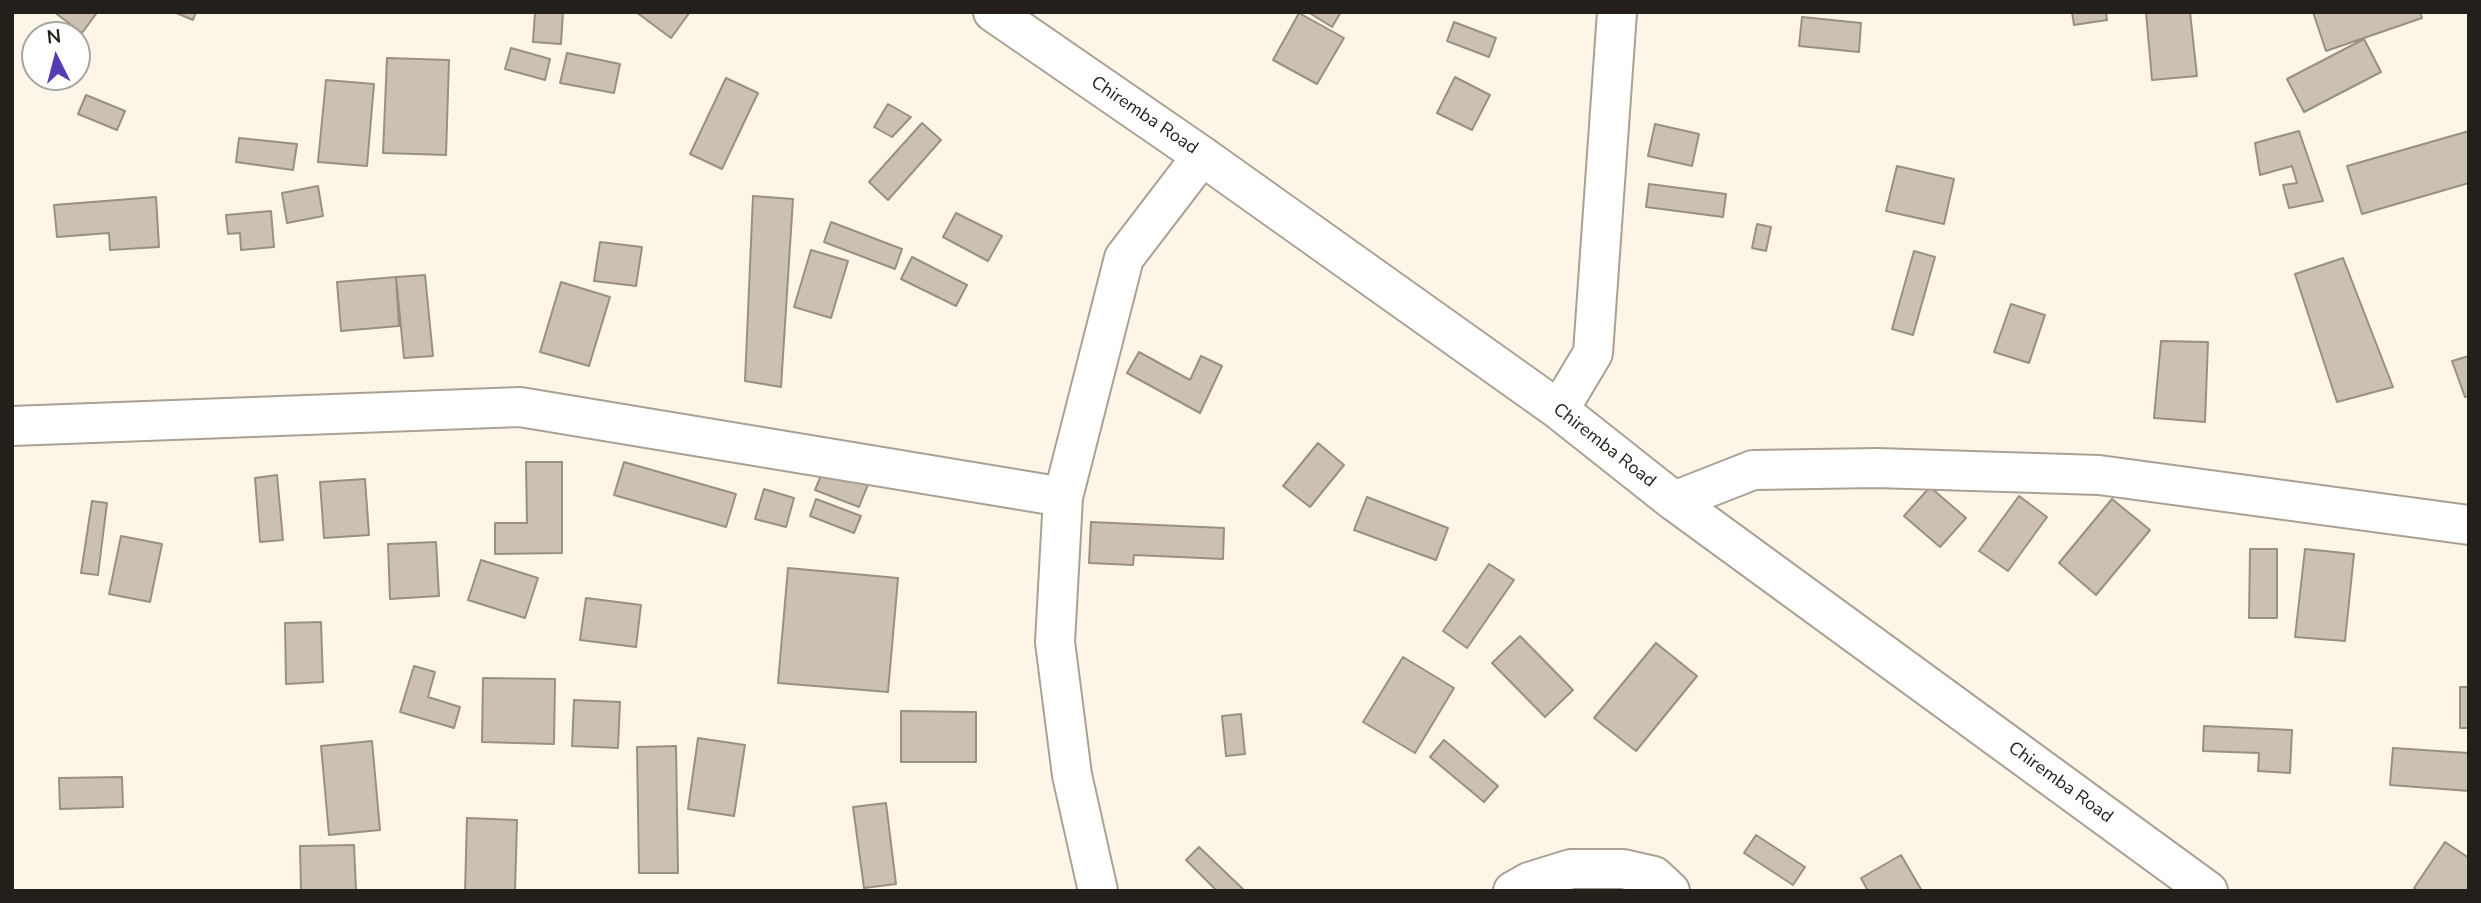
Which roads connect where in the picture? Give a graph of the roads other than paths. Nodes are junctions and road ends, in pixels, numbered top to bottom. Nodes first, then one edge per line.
1 (993, 12) edge
2 (1617, 12) edge
3 (1202, 156) junction
4 (1559, 410) junction
5 (12, 426) edge
6 (1063, 497) junction
7 (1674, 501) junction
8 (2469, 526) edge
9 (1098, 891) edge
10 (1513, 891) edge
11 (1670, 891) edge
12 (2208, 891) edge

1 - 3 street, Chiremba Road
2 - 4 street
3 - 4 street, Chiremba Road
3 - 6 street
4 - 7 street, Chiremba Road
5 - 6 street
6 - 9 street
7 - 8 street
7 - 12 street, Chiremba Road
10 - 11 street

